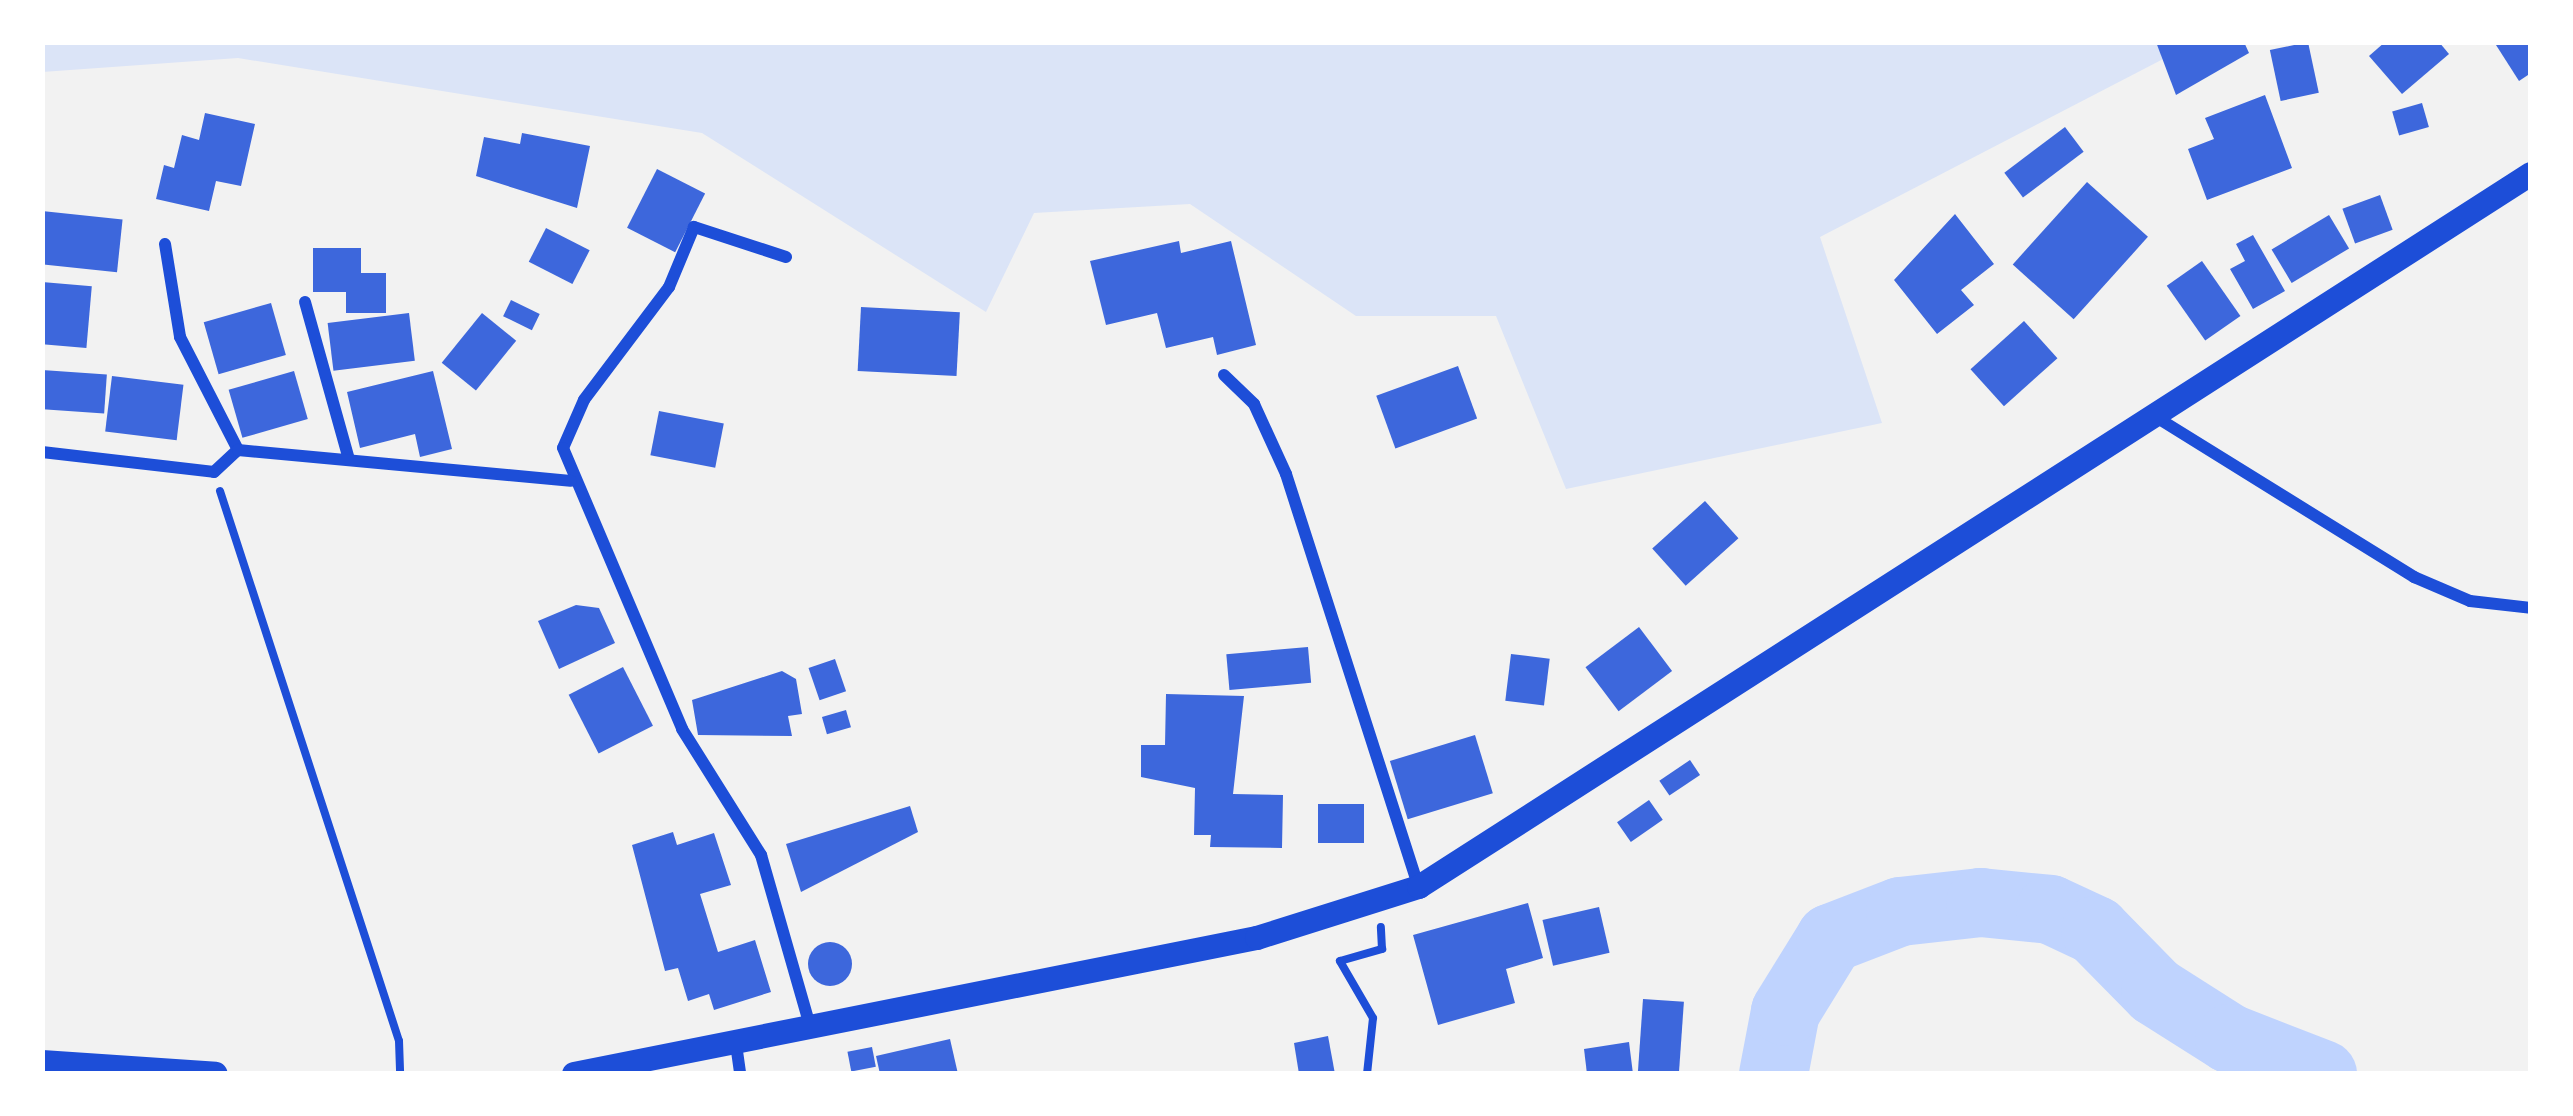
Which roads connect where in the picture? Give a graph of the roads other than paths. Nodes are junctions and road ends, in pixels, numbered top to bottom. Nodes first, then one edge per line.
1 (2531, 174) edge
2 (165, 244) dead end
3 (786, 257) dead end
4 (305, 302) dead end
5 (1224, 375) dead end
6 (2156, 417) junction
7 (238, 450) junction
8 (42, 452) edge
9 (349, 460) junction
10 (571, 482) junction
11 (2531, 608) edge
12 (1419, 887) junction
13 (810, 1026) junction
14 (736, 1044) junction
15 (42, 1062) edge
16 (216, 1074) edge
17 (574, 1074) edge
18 (740, 1074) edge

1 - 6 main road
2 - 7 street
3 - 10 street
4 - 9 street
5 - 12 street
6 - 11 street
6 - 12 main road
7 - 8 street
7 - 9 street
9 - 10 street
10 - 13 street
12 - 13 main road
13 - 14 main road
14 - 17 main road
14 - 18 street
15 - 16 main road

